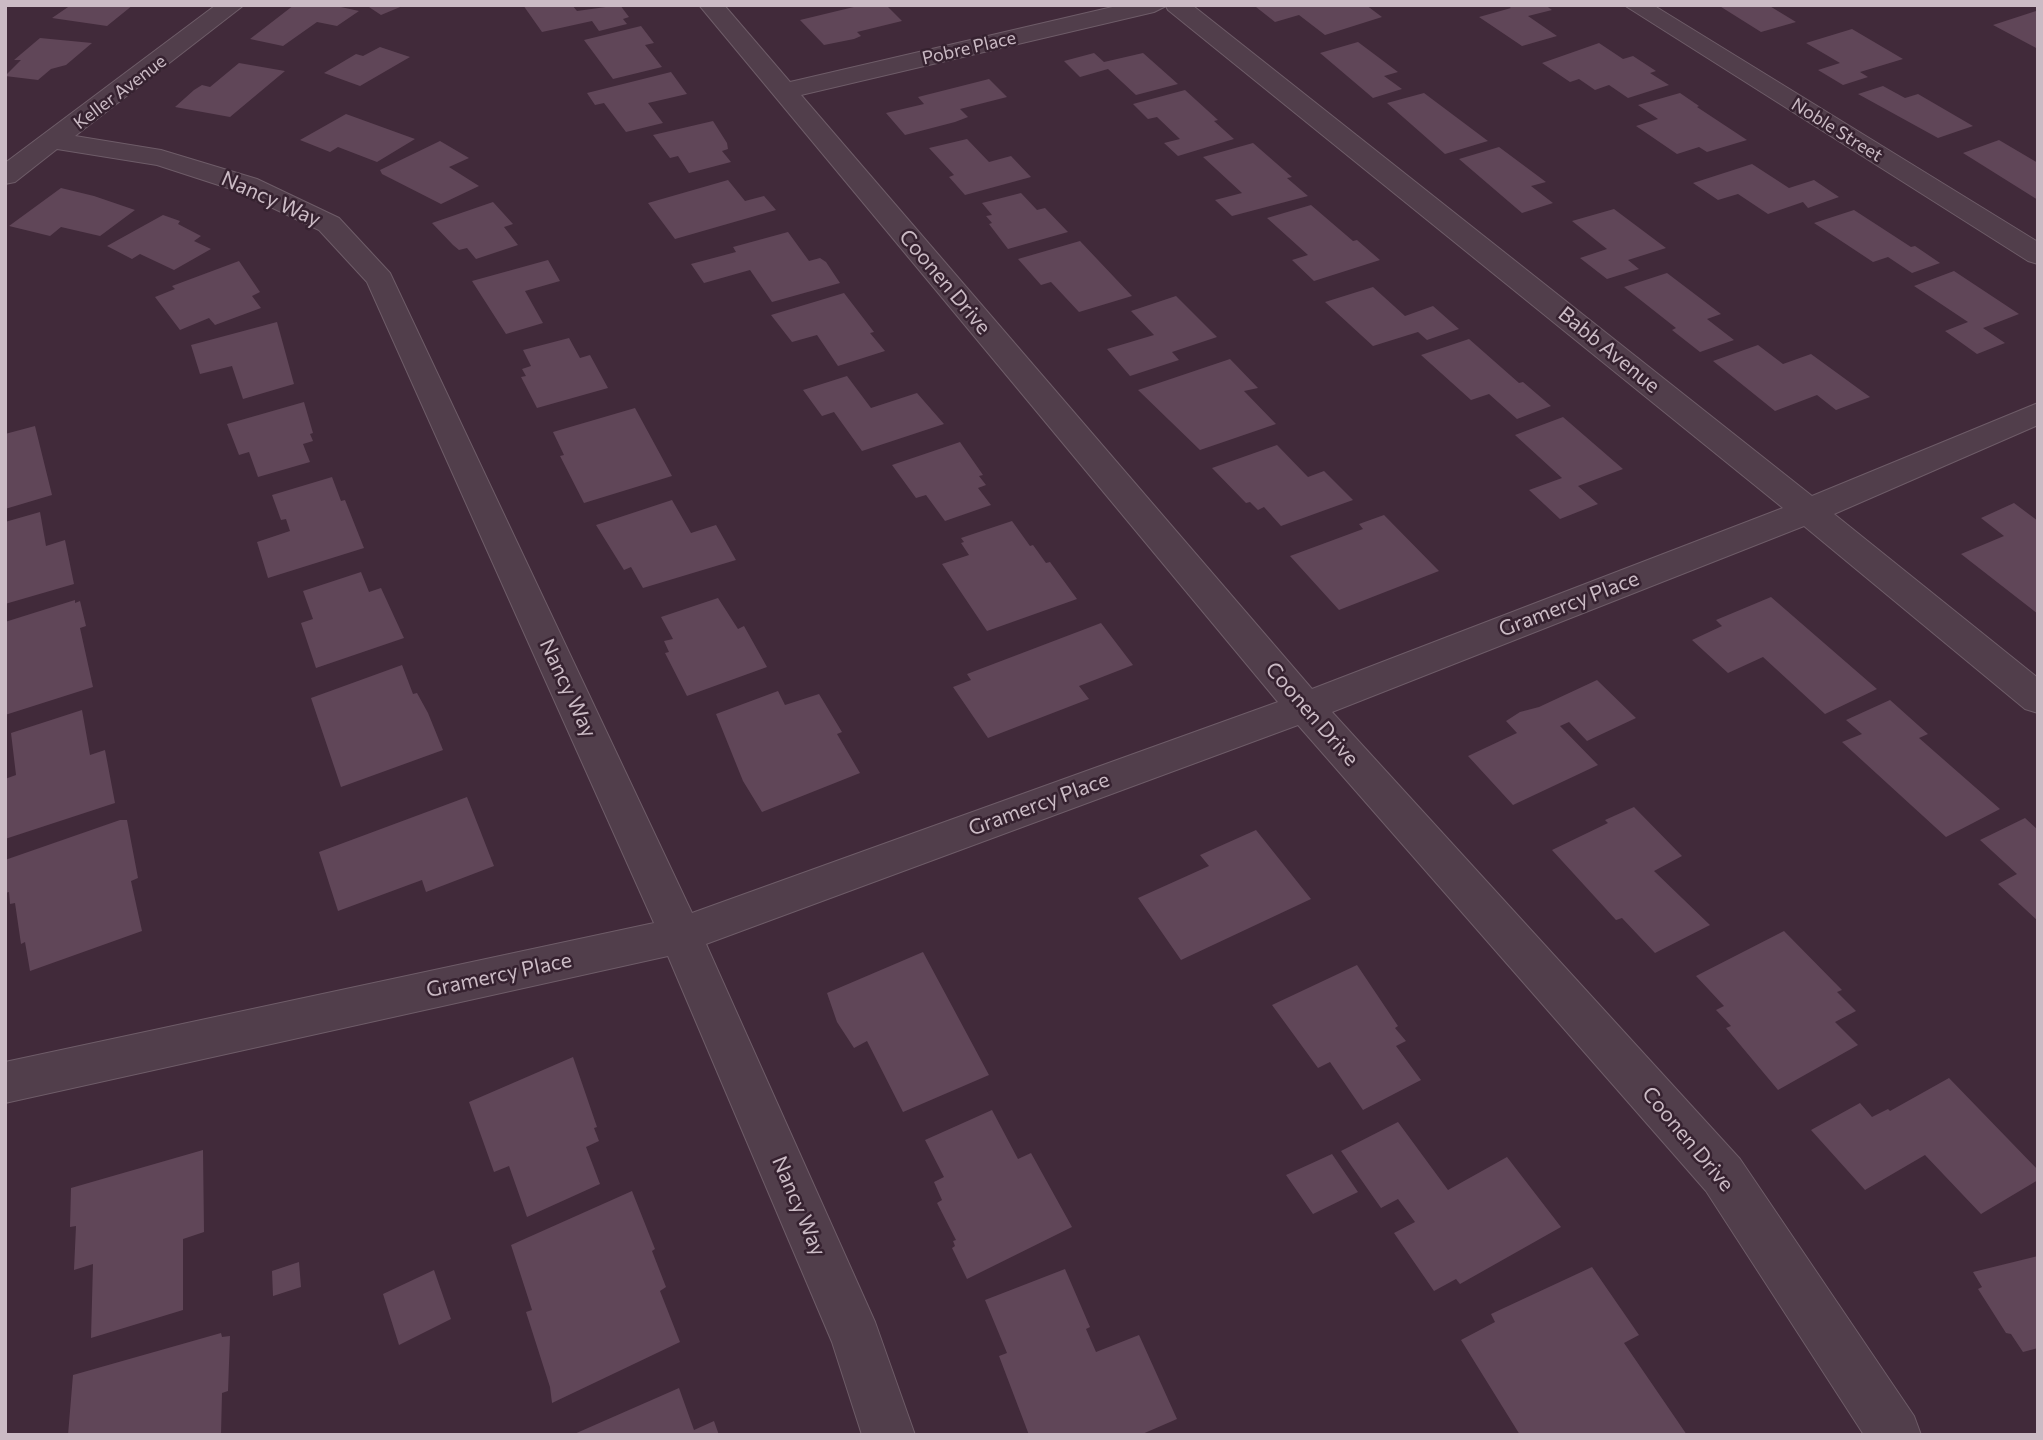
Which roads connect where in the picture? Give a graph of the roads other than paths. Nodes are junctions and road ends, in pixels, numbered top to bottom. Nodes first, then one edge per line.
1 (232, 5) edge
2 (711, 5) edge
3 (1154, 5) edge
4 (1177, 5) edge
5 (1636, 5) edge
6 (783, 91) junction
7 (55, 141) junction
8 (5, 176) edge
9 (2038, 255) edge
10 (2038, 413) edge
11 (1809, 511) junction
12 (2038, 699) edge
13 (1305, 707) junction
14 (681, 935) junction
15 (5, 1083) edge
16 (889, 1435) edge
17 (1895, 1435) edge

1 - 7 street, Keller Avenue
2 - 6 street, Coonen Drive
3 - 6 street, Pobre Place
4 - 11 street, Babb Avenue
5 - 9 street, Noble Street
6 - 13 street, Coonen Drive
7 - 8 street, Keller Avenue
7 - 14 street, Nancy Way
10 - 11 street, Gramercy Place
11 - 12 street, Babb Avenue
11 - 13 street, Gramercy Place
13 - 14 street, Gramercy Place
13 - 17 street, Coonen Drive
14 - 15 street, Gramercy Place
14 - 16 street, Nancy Way

